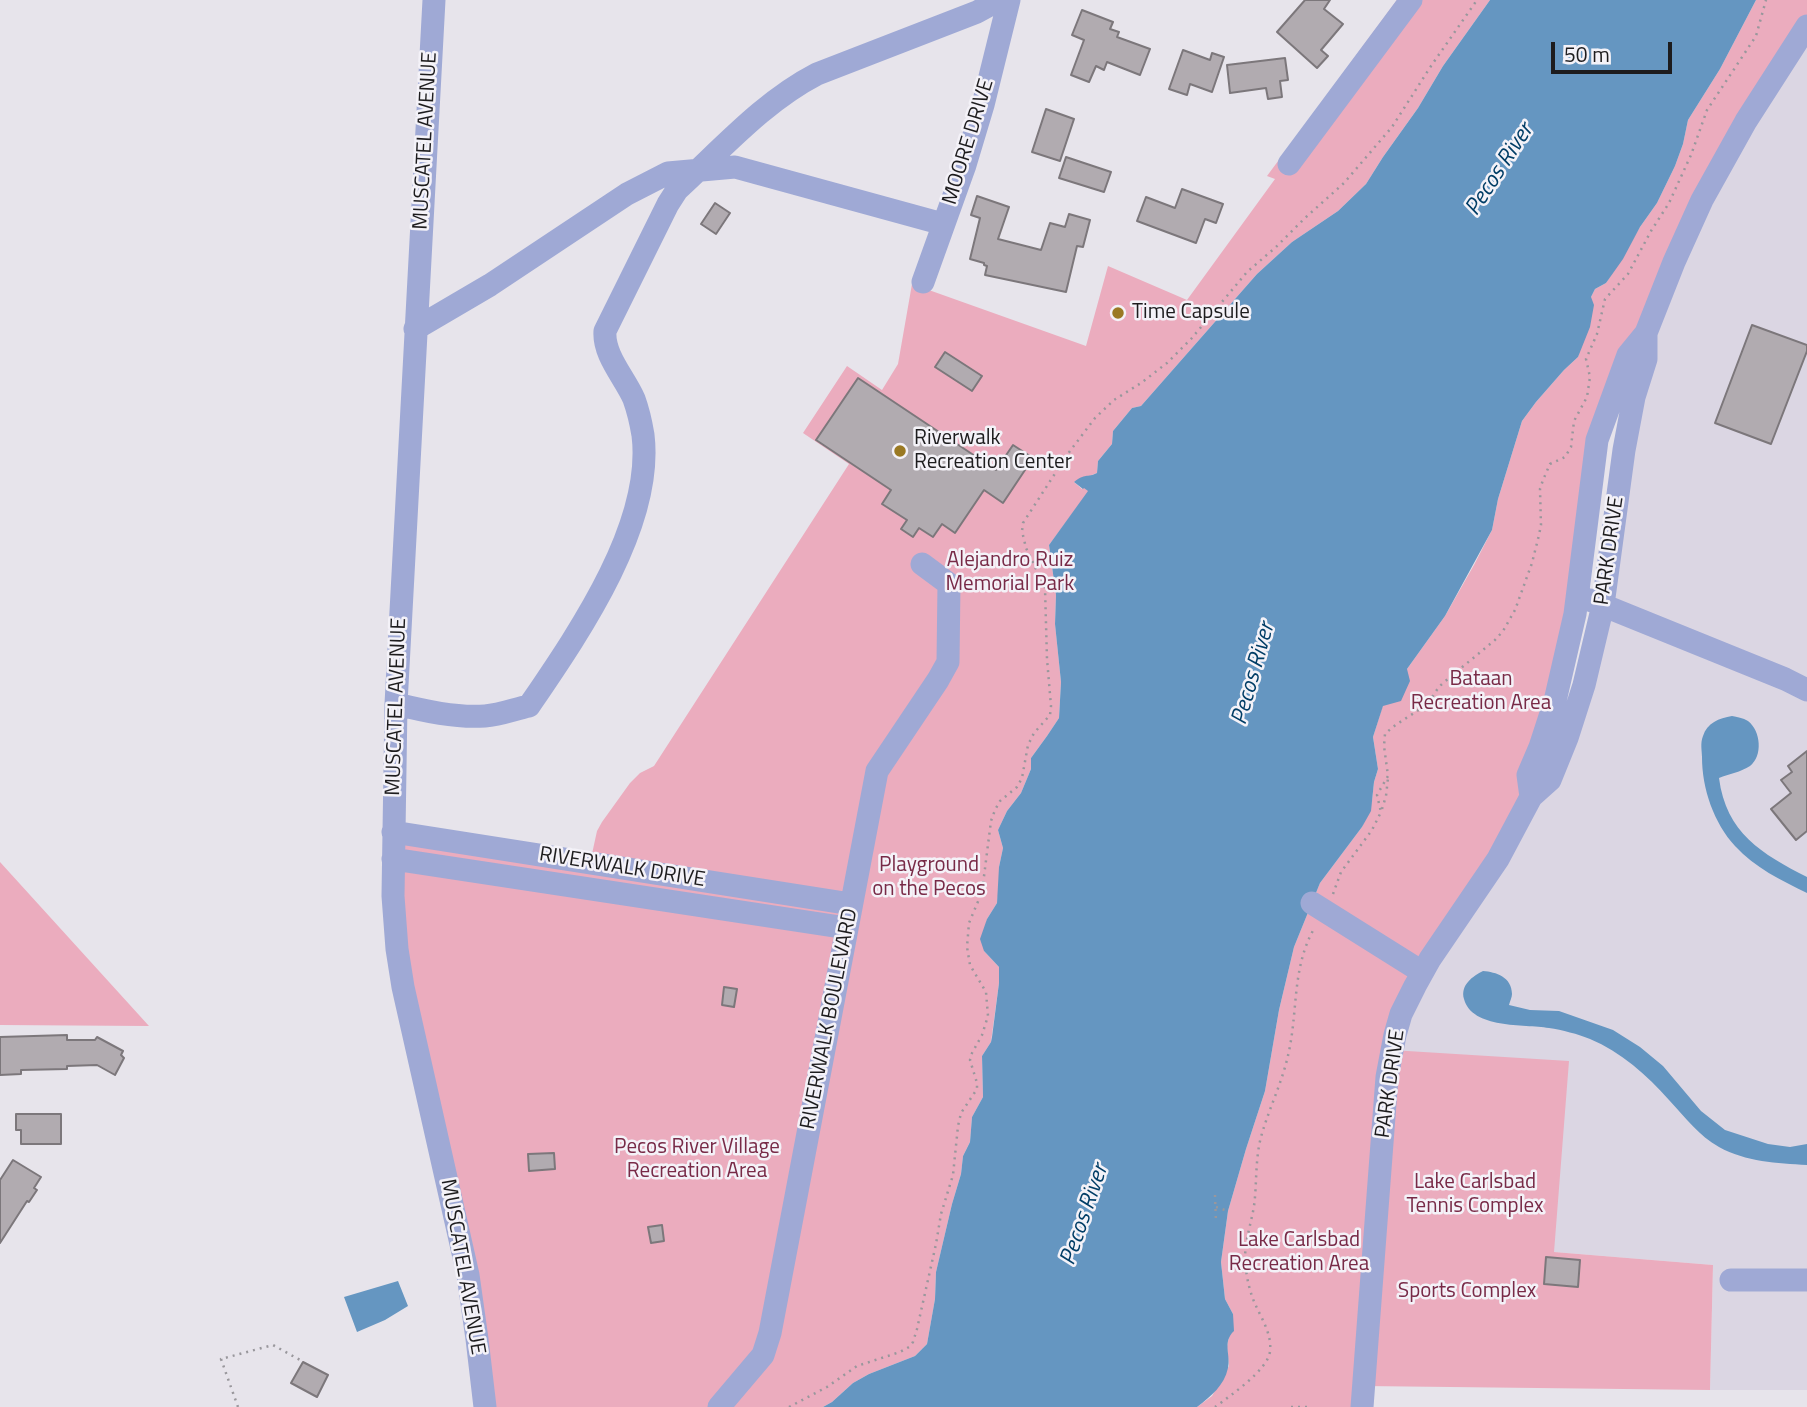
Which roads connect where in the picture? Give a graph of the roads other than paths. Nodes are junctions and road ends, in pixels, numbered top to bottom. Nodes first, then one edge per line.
1 (434, 0) edge
2 (999, 0) edge
3 (1009, 0) edge
4 (1411, 0) edge
5 (1807, 26) edge
6 (1289, 164) dead end
7 (700, 169) junction
8 (943, 224) junction
9 (923, 282) dead end
10 (415, 329) junction
11 (1646, 333) junction
12 (922, 564) dead end
13 (1578, 595) junction
14 (1604, 605) junction
15 (1807, 690) edge
16 (396, 704) junction
17 (1531, 797) junction
18 (393, 832) junction
19 (393, 859) junction
20 (601, 865) junction
21 (596, 889) junction
22 (851, 904) junction
23 (1318, 907) road end
24 (847, 928) junction
25 (1422, 972) junction
26 (1731, 1280) dead end
27 (1807, 1280) edge
28 (485, 1407) edge
29 (719, 1407) edge
30 (1362, 1407) edge

1 - 10 street, MUSCATEL AVENUE
2 - 7 street
3 - 8 street, MOORE DRIVE
4 - 6 street
5 - 11 street, PARK DRIVE
7 - 8 street
7 - 10 street
7 - 16 street
8 - 9 street, MOORE DRIVE
10 - 16 street, MUSCATEL AVENUE
11 - 13 street, PARK DRIVE
11 - 14 street, PARK DRIVE
12 - 22 street, RIVERWALK BOULEVARD
13 - 14 street
13 - 17 street, PARK DRIVE
14 - 15 street
14 - 17 street, PARK DRIVE
16 - 18 street, MUSCATEL AVENUE
17 - 25 street, PARK DRIVE
18 - 19 street, MUSCATEL AVENUE
18 - 20 street, RIVERWALK DRIVE
19 - 21 street, RIVERWALK DRIVE
19 - 28 street, MUSCATEL AVENUE
20 - 21 street
20 - 22 street, RIVERWALK DRIVE
21 - 24 street, RIVERWALK DRIVE
22 - 24 street, RIVERWALK BOULEVARD
23 - 25 street
24 - 29 street, RIVERWALK BOULEVARD
25 - 30 street, PARK DRIVE
26 - 27 street

